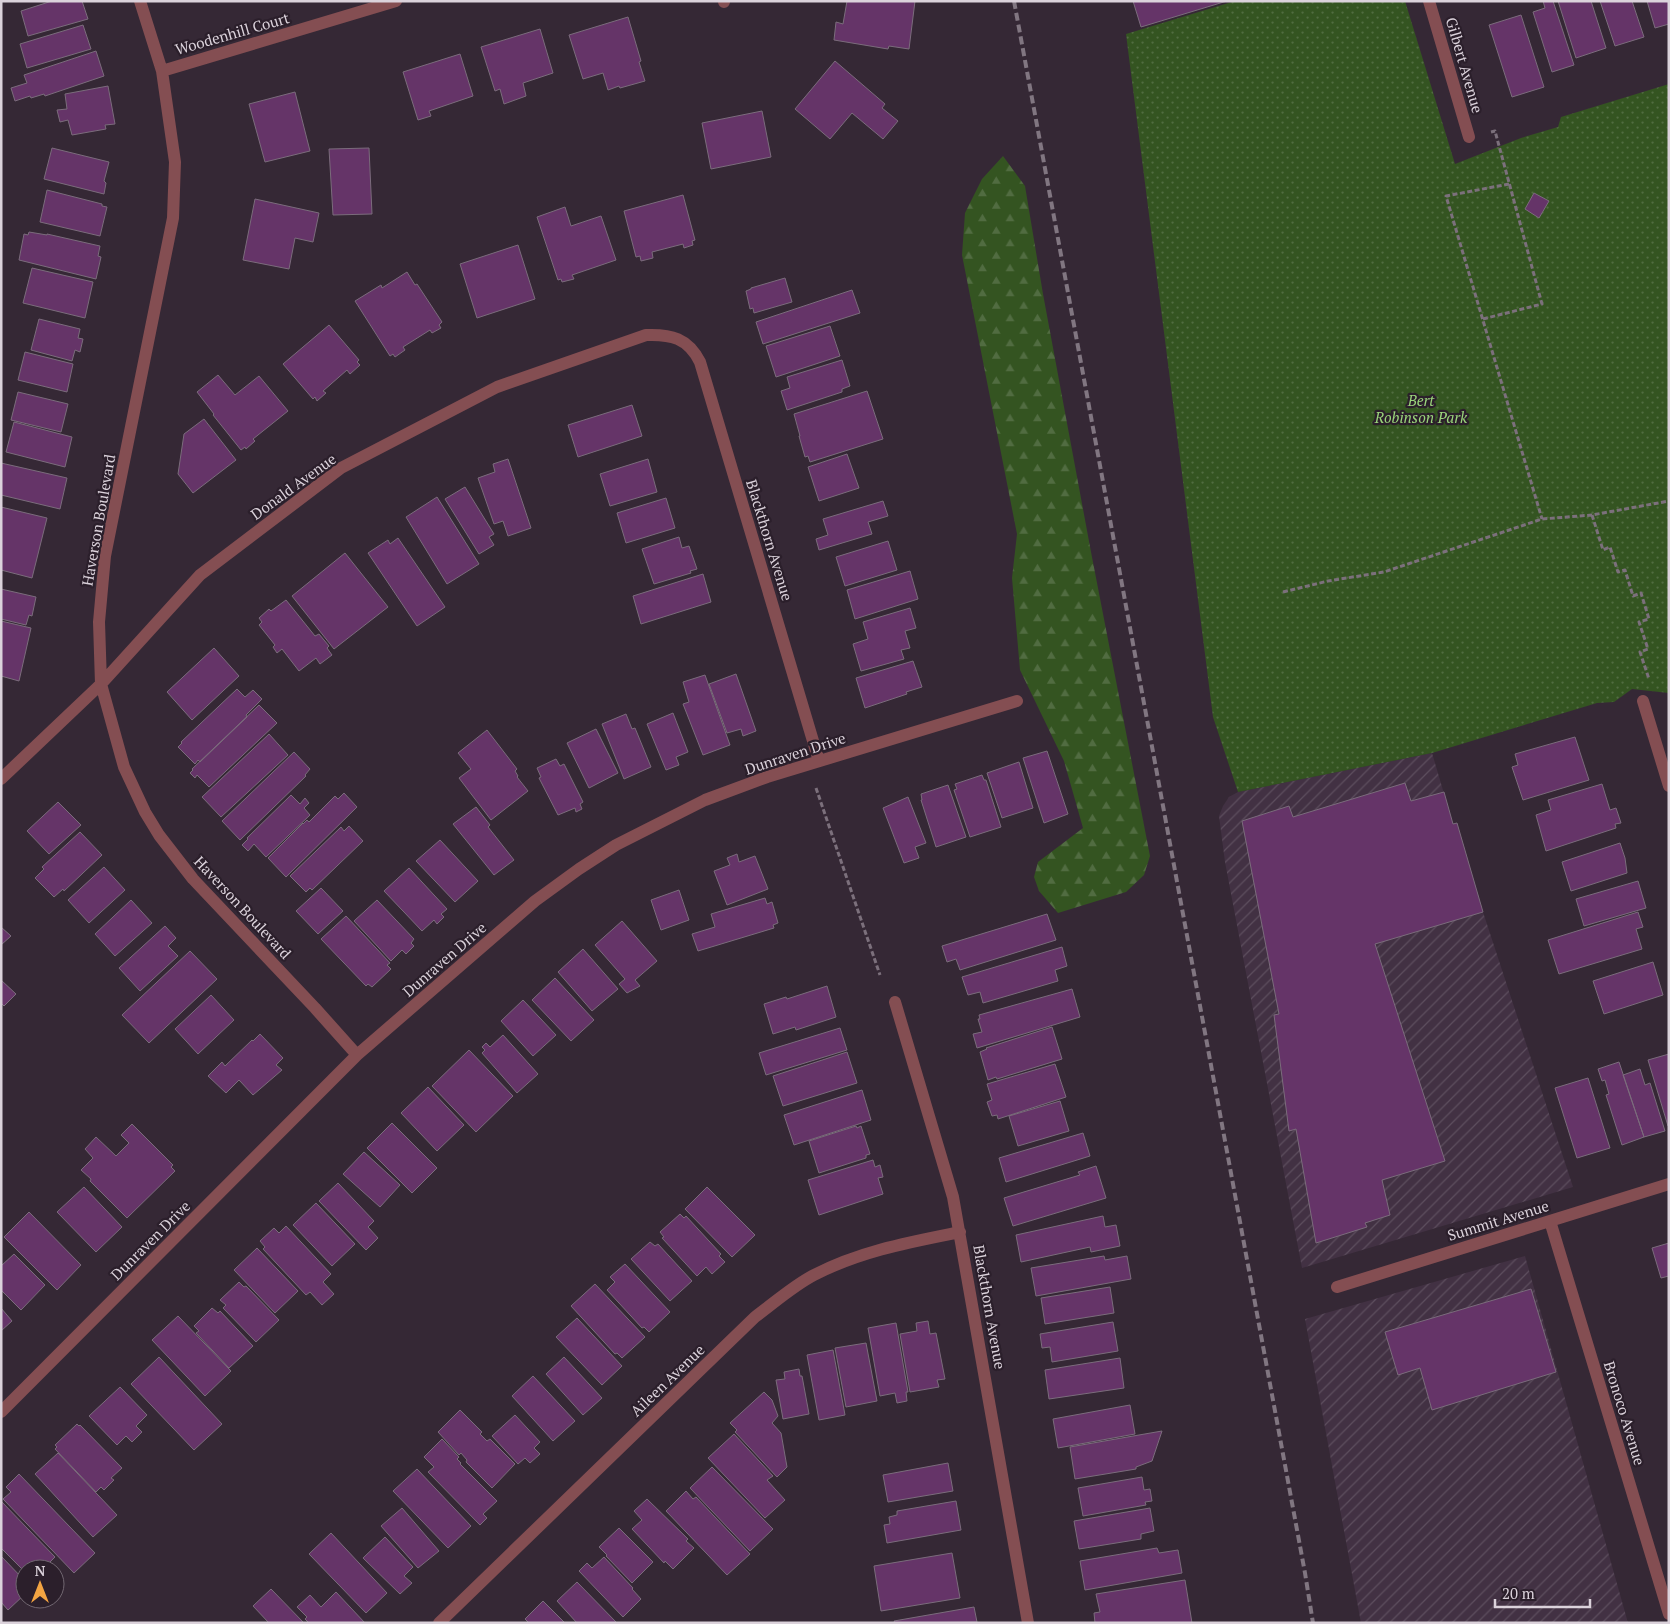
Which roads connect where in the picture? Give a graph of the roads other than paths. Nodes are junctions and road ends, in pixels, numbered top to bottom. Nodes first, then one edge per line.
1 (140, 1) edge
2 (396, 1) edge
3 (1429, 1) edge
4 (162, 70) junction
5 (1469, 137) road end
6 (675, 338) joint
7 (101, 684) junction
8 (1017, 701) dead end
9 (1643, 701) dead end
10 (819, 761) junction
11 (1, 779) edge
12 (1669, 786) edge
13 (895, 1002) dead end
14 (358, 1055) junction
15 (1669, 1184) edge
16 (1550, 1221) junction
17 (960, 1232) junction
18 (1337, 1287) dead end
19 (1, 1412) edge
20 (1669, 1614) edge
21 (439, 1623) edge
22 (1028, 1623) edge

1 - 4 street, Haverson Boulevard
2 - 4 street, Woodenhill Court
3 - 5 street, Gilbert Avenue
4 - 7 street, Haverson Boulevard
6 - 7 street, Donald Avenue
6 - 10 street, Blackthorn Avenue
7 - 11 street, Donald Avenue
7 - 14 street, Haverson Boulevard
8 - 10 street, Dunraven Drive
9 - 12 street
10 - 14 street, Dunraven Drive
13 - 17 street, Blackthorn Avenue
14 - 19 street, Dunraven Drive
15 - 16 street, Summit Avenue
16 - 18 street, Summit Avenue
16 - 20 street, Bronoco Avenue
17 - 21 street, Aileen Avenue
17 - 22 street, Blackthorn Avenue

